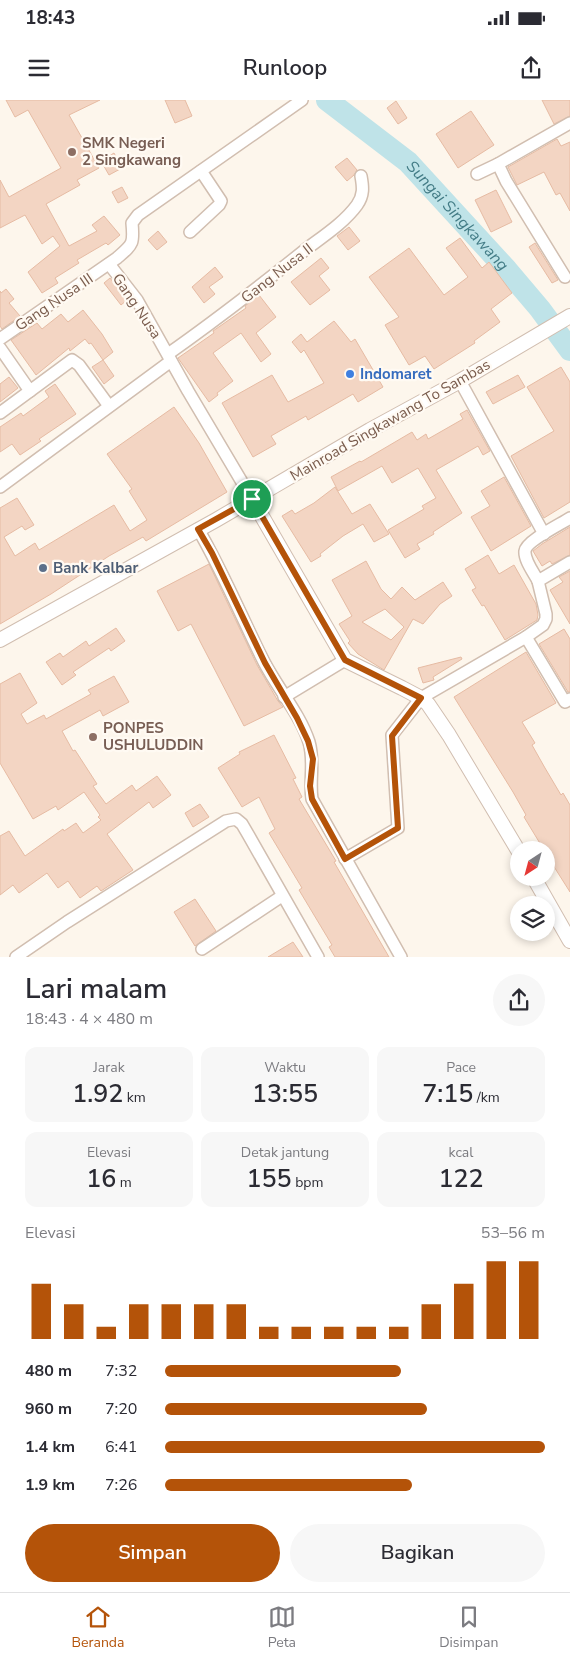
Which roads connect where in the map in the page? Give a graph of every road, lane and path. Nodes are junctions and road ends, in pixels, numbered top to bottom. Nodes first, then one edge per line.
1 (302, 100) edge
2 (570, 123) edge
3 (498, 164) junction
4 (200, 171) junction
5 (477, 174) dead end
6 (361, 176) dead end
7 (190, 232) dead end
8 (109, 264) junction
9 (565, 277) dead end
10 (570, 316) edge
11 (0, 339) edge
12 (0, 348) edge
13 (170, 357) junction
14 (460, 381) junction
15 (30, 391) junction
16 (109, 406) junction
17 (0, 413) edge
18 (0, 487) edge
19 (252, 499) junction
20 (570, 518) edge
21 (198, 529) junction
22 (544, 534) junction
23 (570, 562) edge
24 (538, 581) junction
25 (526, 637) junction
26 (0, 640) edge
27 (345, 660) junction
28 (284, 696) junction
29 (421, 698) junction
30 (568, 704) edge
31 (512, 841) edge
32 (345, 859) junction
33 (539, 886) edge
34 (282, 896) junction
35 (570, 941) edge
36 (202, 949) dead end
37 (16, 957) edge
38 (318, 957) edge
39 (401, 957) edge

1 - 4 street, Gang Nusa
2 - 3 street
3 - 5 street
3 - 9 street
4 - 7 street
4 - 8 street, Gang Nusa
6 - 13 street, Gang Nusa II
8 - 11 street, Gang Nusa III
8 - 13 street, Gang Nusa
10 - 14 street, Mainroad Singkawang To Sambas
12 - 15 street
13 - 16 street, Gang Nusa II
13 - 19 street, Gang Nusa
14 - 19 street, Mainroad Singkawang To Sambas
14 - 22 street
15 - 16 street
15 - 17 street
16 - 18 street, Gang Nusa II
19 - 21 street, Mainroad Singkawang To Sambas
19 - 27 street
20 - 22 street
21 - 26 street, Mainroad Singkawang To Sambas
21 - 28 street
22 - 24 street
23 - 24 street
24 - 25 street
25 - 29 street
25 - 30 street
27 - 28 street
27 - 29 street
28 - 32 street
29 - 31 street
29 - 32 street
32 - 39 street
33 - 35 street
34 - 36 street
34 - 37 street
34 - 38 street

